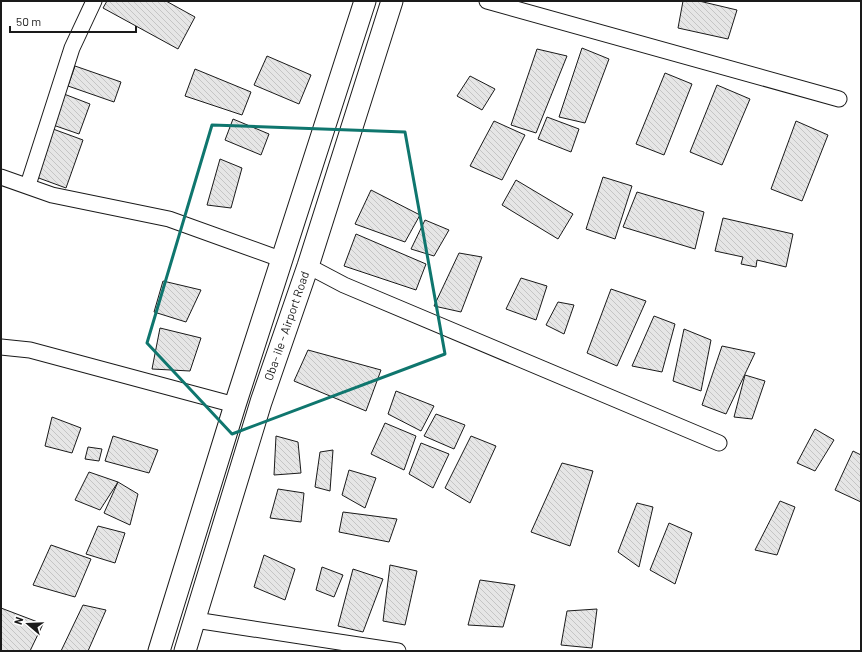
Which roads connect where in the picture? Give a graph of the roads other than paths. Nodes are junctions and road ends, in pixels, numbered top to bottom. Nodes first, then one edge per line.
1 (94, 1) edge
2 (365, 1) edge
3 (392, 1) edge
4 (487, 1) edge
5 (839, 99) dead end
6 (1, 176) edge
7 (28, 185) junction
8 (283, 260) junction
9 (308, 266) junction
10 (1, 347) edge
11 (235, 405) junction
12 (718, 443) dead end
13 (195, 620) junction
14 (159, 651) edge
15 (185, 651) edge
16 (398, 651) edge

1 - 7 street
2 - 8 main road, Oba- ile - Airport Road
3 - 9 main road, Oba- ile - Airport Road
4 - 5 street
6 - 7 street
7 - 8 street
8 - 11 main road, Oba- ile - Airport Road
9 - 12 street
9 - 13 main road, Oba- ile - Airport Road
10 - 11 street
11 - 14 main road, Oba- ile - Airport Road
13 - 15 main road, Oba- ile - Airport Road
13 - 16 street

